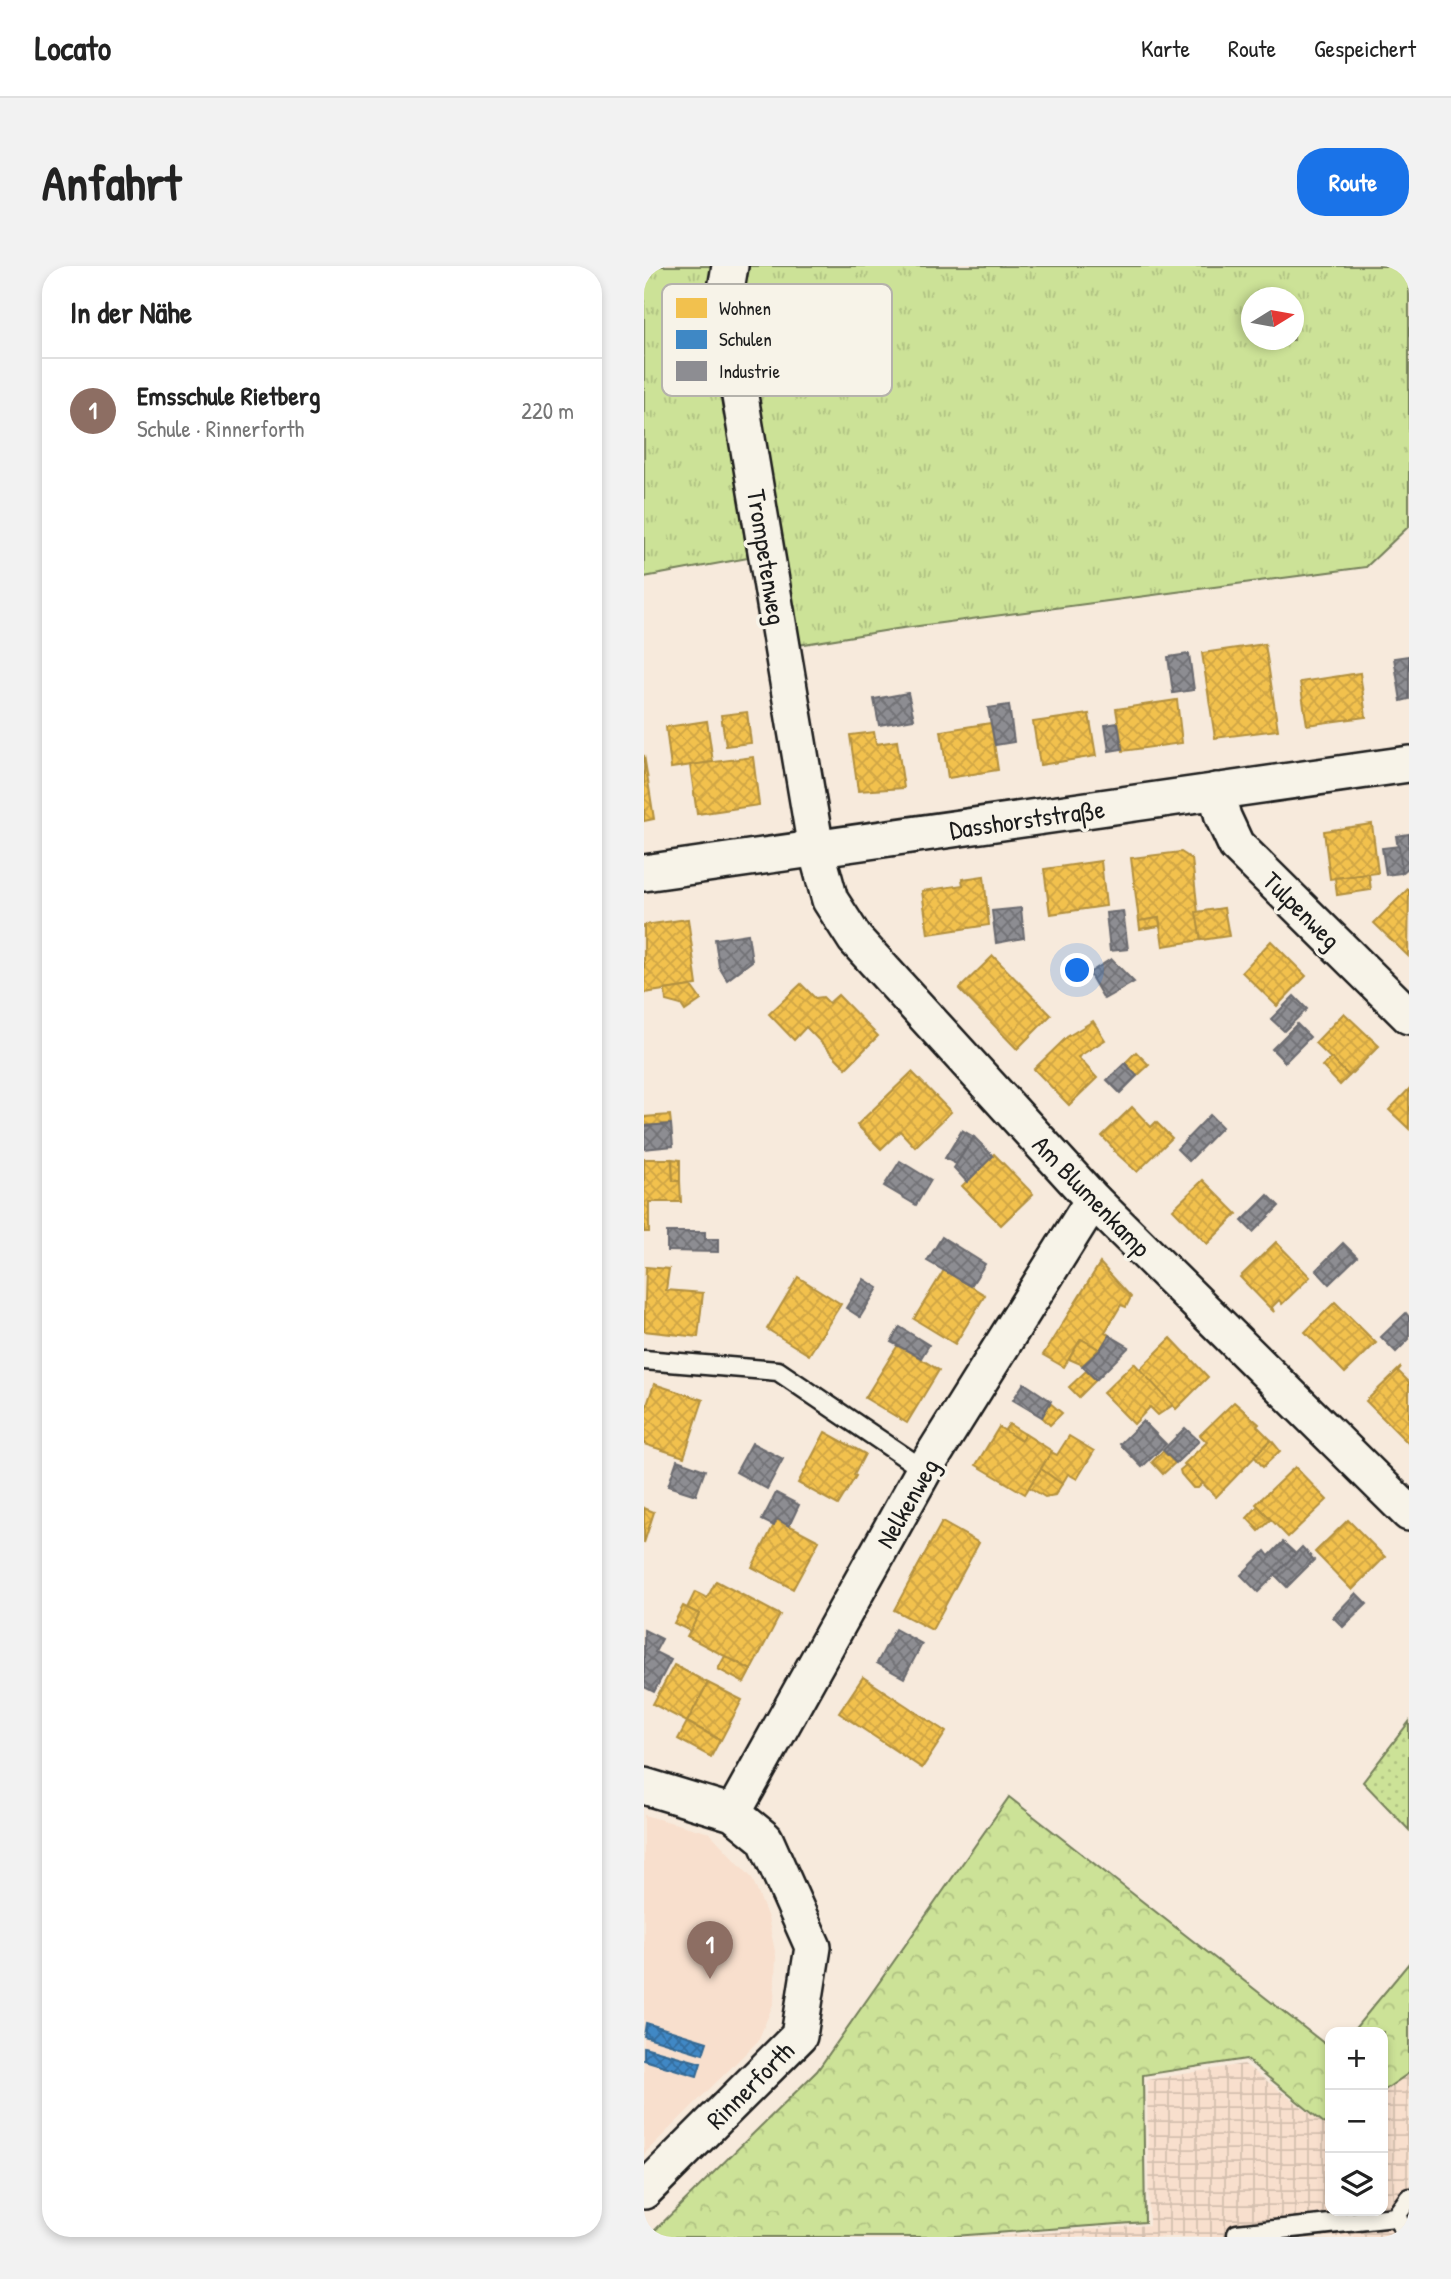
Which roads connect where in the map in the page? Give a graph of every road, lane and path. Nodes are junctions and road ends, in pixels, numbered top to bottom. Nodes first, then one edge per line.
1 (730, 266) edge
2 (727, 284) edge
3 (740, 396) edge
4 (1409, 764) edge
5 (1216, 791) junction
6 (816, 849) junction
7 (644, 873) edge
8 (1409, 1016) edge
9 (1093, 1200) junction
10 (644, 1360) edge
11 (924, 1470) junction
12 (1409, 1513) edge
13 (644, 1786) edge
14 (733, 1813) junction
15 (644, 2191) edge
16 (1409, 2198) edge
17 (1395, 2217) junction
18 (1237, 2234) dead end
19 (1409, 2235) edge

1 - 2 street, Trompetenweg
3 - 6 street, Trompetenweg
4 - 5 street, Dasshorststraße
5 - 6 street, Dasshorststraße
5 - 8 street, Tulpenweg
6 - 7 street, Dasshorststraße
6 - 9 street, Am Blumenkamp
9 - 11 street, Nelkenweg
9 - 12 street, Am Blumenkamp
10 - 11 lane
11 - 14 street, Nelkenweg
13 - 14 street
14 - 15 street, Rinnerforth
16 - 17 lane
17 - 18 lane
17 - 19 lane

